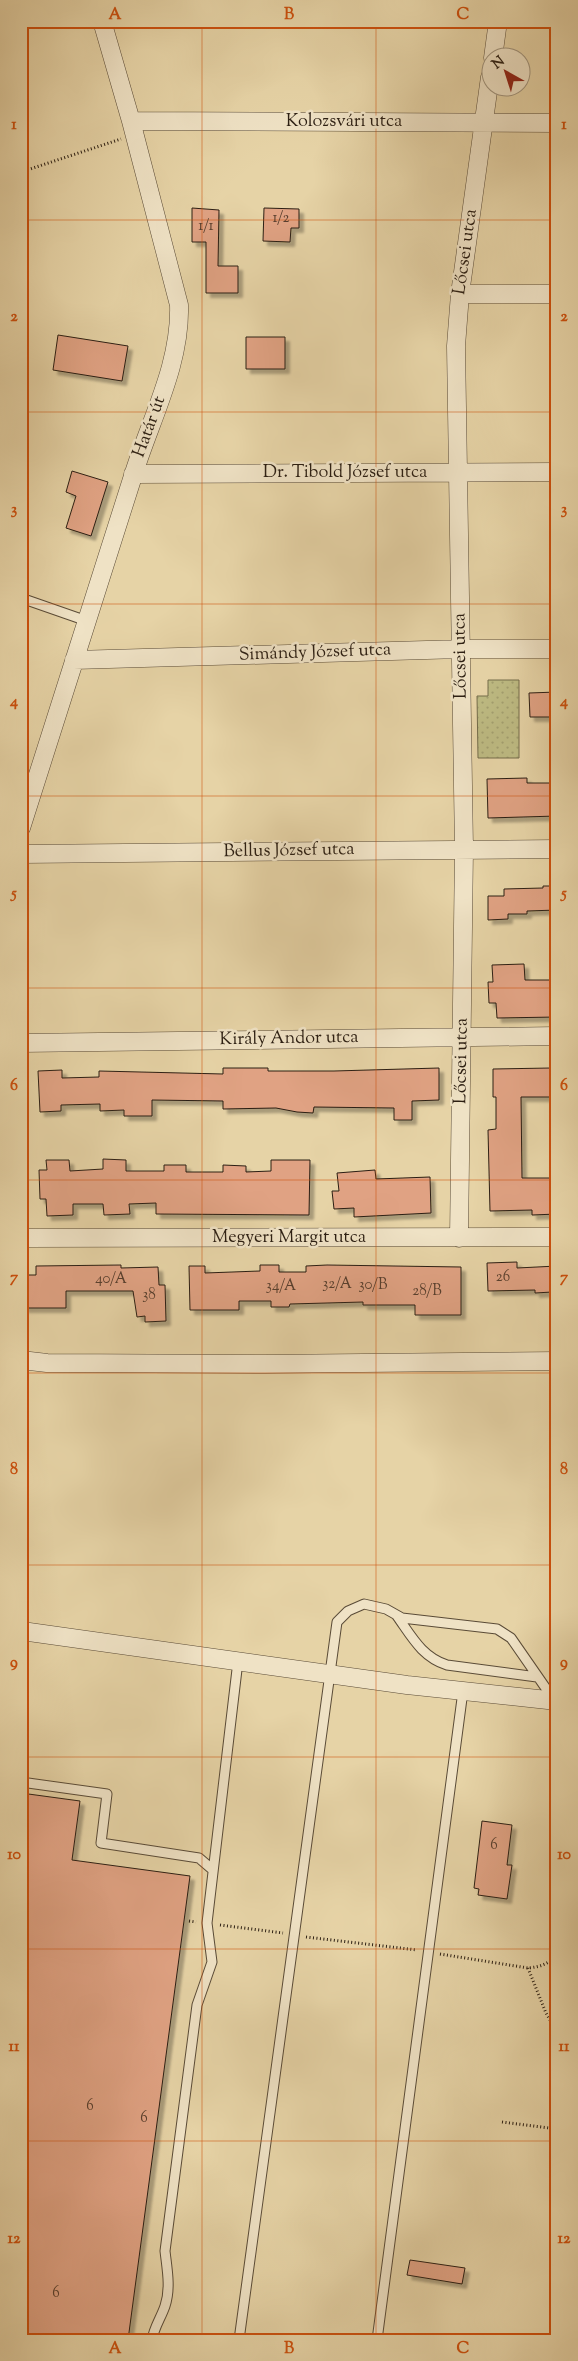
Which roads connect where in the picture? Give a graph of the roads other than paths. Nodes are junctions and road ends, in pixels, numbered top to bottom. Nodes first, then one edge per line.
1 (102, 21) edge
2 (498, 21) edge
3 (494, 48) edge
4 (487, 98) edge
5 (484, 123) junction
6 (557, 123) edge
7 (133, 128) junction
8 (460, 294) junction
9 (557, 294) edge
10 (457, 472) junction
11 (557, 472) edge
12 (133, 474) junction
13 (21, 598) edge
14 (87, 621) junction
15 (461, 649) junction
16 (557, 649) edge
17 (74, 660) junction
18 (21, 828) edge
19 (464, 849) junction
20 (557, 849) edge
21 (21, 854) edge
22 (557, 1036) edge
23 (462, 1037) junction
24 (21, 1043) edge
25 (557, 1237) edge
26 (21, 1238) edge
27 (459, 1238) junction
28 (21, 1360) edge
29 (557, 1361) edge
30 (397, 1616) junction
31 (21, 1633) edge
32 (238, 1661) junction
33 (331, 1674) junction
34 (538, 1676) junction
35 (463, 1691) junction
36 (556, 1701) edge
37 (21, 1782) edge
38 (213, 1870) junction
39 (152, 2340) edge
40 (239, 2340) edge
41 (377, 2340) edge

1 - 7 street, Határ út
2 - 3 street
4 - 5 street, Lőcsei utca
5 - 6 street, Kolozsvári utca
5 - 7 street, Kolozsvári utca
5 - 8 street, Lőcsei utca
7 - 12 street, Határ út
8 - 9 street
8 - 10 street, Lőcsei utca
10 - 11 street, Dr. Tibold József utca
10 - 12 street, Dr. Tibold József utca
10 - 15 street, Lőcsei utca
12 - 14 street, Határ út
13 - 14 lane
14 - 17 street, Határ út
15 - 16 street, Simándy József utca
15 - 17 street, Simándy József utca
15 - 19 street, Lőcsei utca
17 - 18 street, Határ út
19 - 20 street, Bellus József utca
19 - 21 street, Bellus József utca
19 - 23 street, Lőcsei utca
22 - 23 street, Király Andor utca
23 - 24 street, Király Andor utca
23 - 27 street, Lőcsei utca
25 - 27 street, Megyeri Margit utca
26 - 27 street, Megyeri Margit utca
28 - 29 street
30 - 33 lane
30 - 34 lane
30 - 34 lane
31 - 32 street
32 - 33 street
32 - 38 lane
33 - 35 street
33 - 40 lane
34 - 36 lane
35 - 36 street
35 - 41 lane
37 - 38 lane
38 - 39 lane

